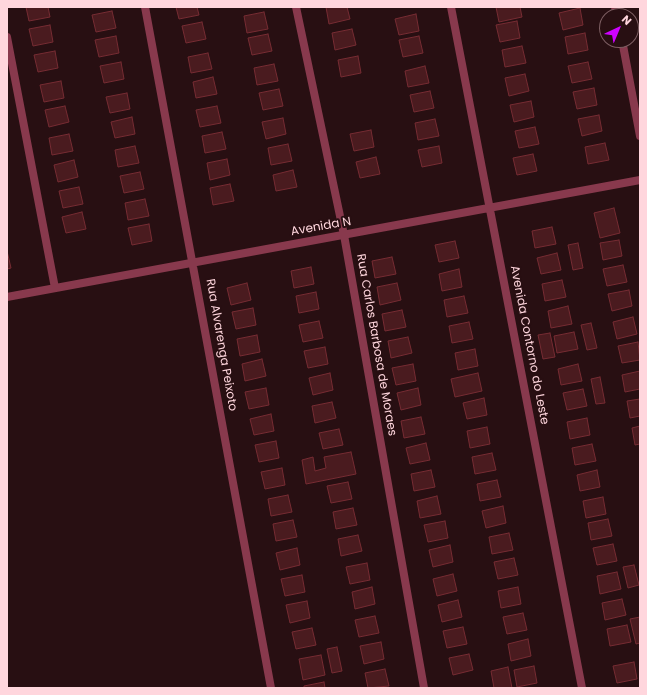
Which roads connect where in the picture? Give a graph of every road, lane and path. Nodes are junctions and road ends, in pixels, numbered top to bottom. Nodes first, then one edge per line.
1 (145, 7) edge
2 (296, 7) edge
3 (451, 7) edge
4 (7, 37) edge
5 (624, 48) edge
6 (640, 136) edge
7 (640, 180) edge
8 (490, 208) junction
9 (344, 235) junction
10 (193, 263) junction
11 (55, 288) junction
12 (7, 297) edge
13 (271, 688) edge
14 (424, 688) edge
15 (582, 688) edge

1 - 10 street, Rua Alvarenga Peixoto
2 - 9 street, Rua Carlos Barbosa de Moraes
3 - 8 street, Avenida Contorno do Leste
4 - 11 street
5 - 6 street
7 - 8 street, Avenida N
8 - 9 street, Avenida N
8 - 15 street, Avenida Contorno do Leste
9 - 10 street, Avenida N
9 - 14 street, Rua Carlos Barbosa de Moraes
10 - 11 street, Avenida N
10 - 13 street, Rua Alvarenga Peixoto
11 - 12 street, Avenida N

